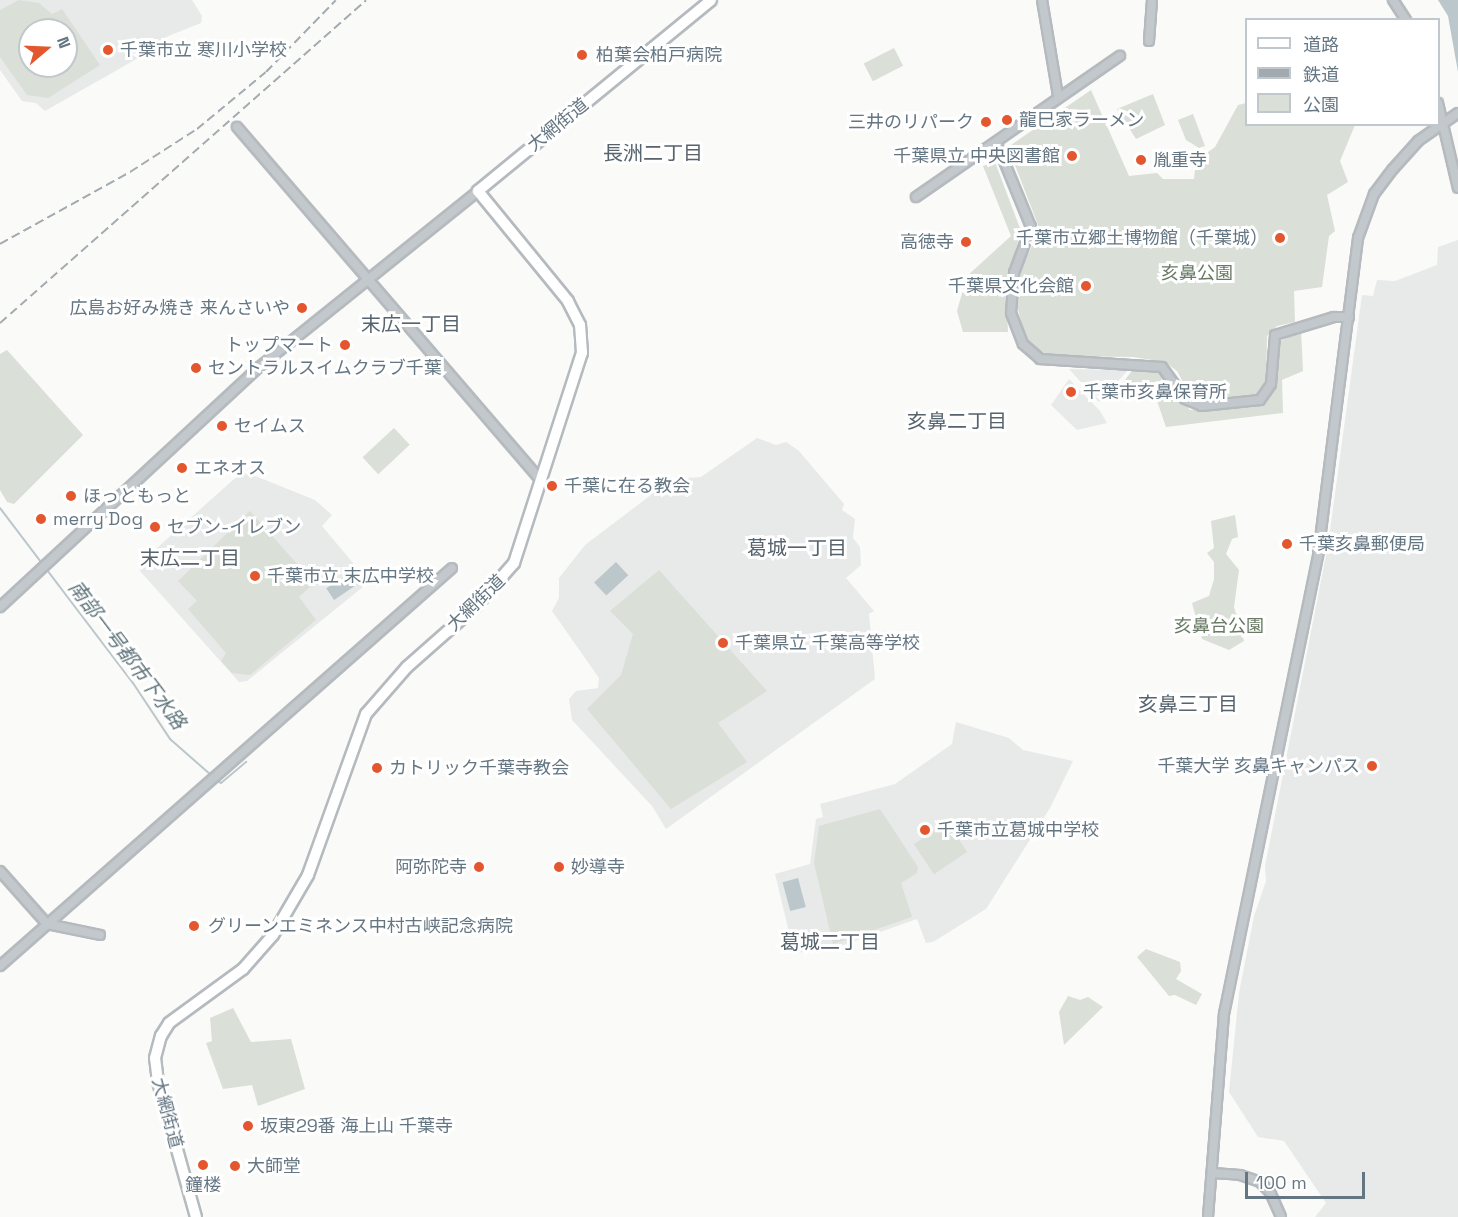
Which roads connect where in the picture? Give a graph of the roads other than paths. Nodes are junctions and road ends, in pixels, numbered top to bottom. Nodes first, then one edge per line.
1 (711, 0) edge
2 (1042, 0) edge
3 (1152, 0) edge
4 (1393, 0) edge
5 (1405, 18) edge
6 (1149, 41) dead end
7 (1120, 56) dead end
8 (1058, 96) junction
9 (1440, 114) edge
10 (1456, 115) edge
11 (1442, 123) junction
12 (1438, 126) edge
13 (237, 128) dead end
14 (997, 144) junction
15 (1458, 188) edge
16 (478, 191) junction
17 (916, 197) dead end
18 (368, 280) junction
19 (1348, 317) junction
20 (542, 482) junction
21 (452, 568) dead end
22 (0, 607) edge
23 (0, 871) edge
24 (47, 924) junction
25 (100, 935) dead end
26 (0, 966) edge
27 (1213, 1173) junction
28 (196, 1217) edge
29 (1208, 1217) edge
30 (1281, 1217) edge

1 - 16 main road, 大網街道
2 - 8 street
3 - 6 street
4 - 5 street
7 - 8 street
8 - 14 street
9 - 11 street
10 - 11 street
11 - 15 street
12 - 19 street
13 - 18 street
14 - 17 street
14 - 19 street
16 - 18 street
16 - 20 main road, 大網街道
18 - 20 street
18 - 22 street
19 - 27 street
20 - 28 main road, 大網街道
21 - 24 street
23 - 24 street
24 - 25 street
24 - 26 street
27 - 29 street
27 - 30 street

